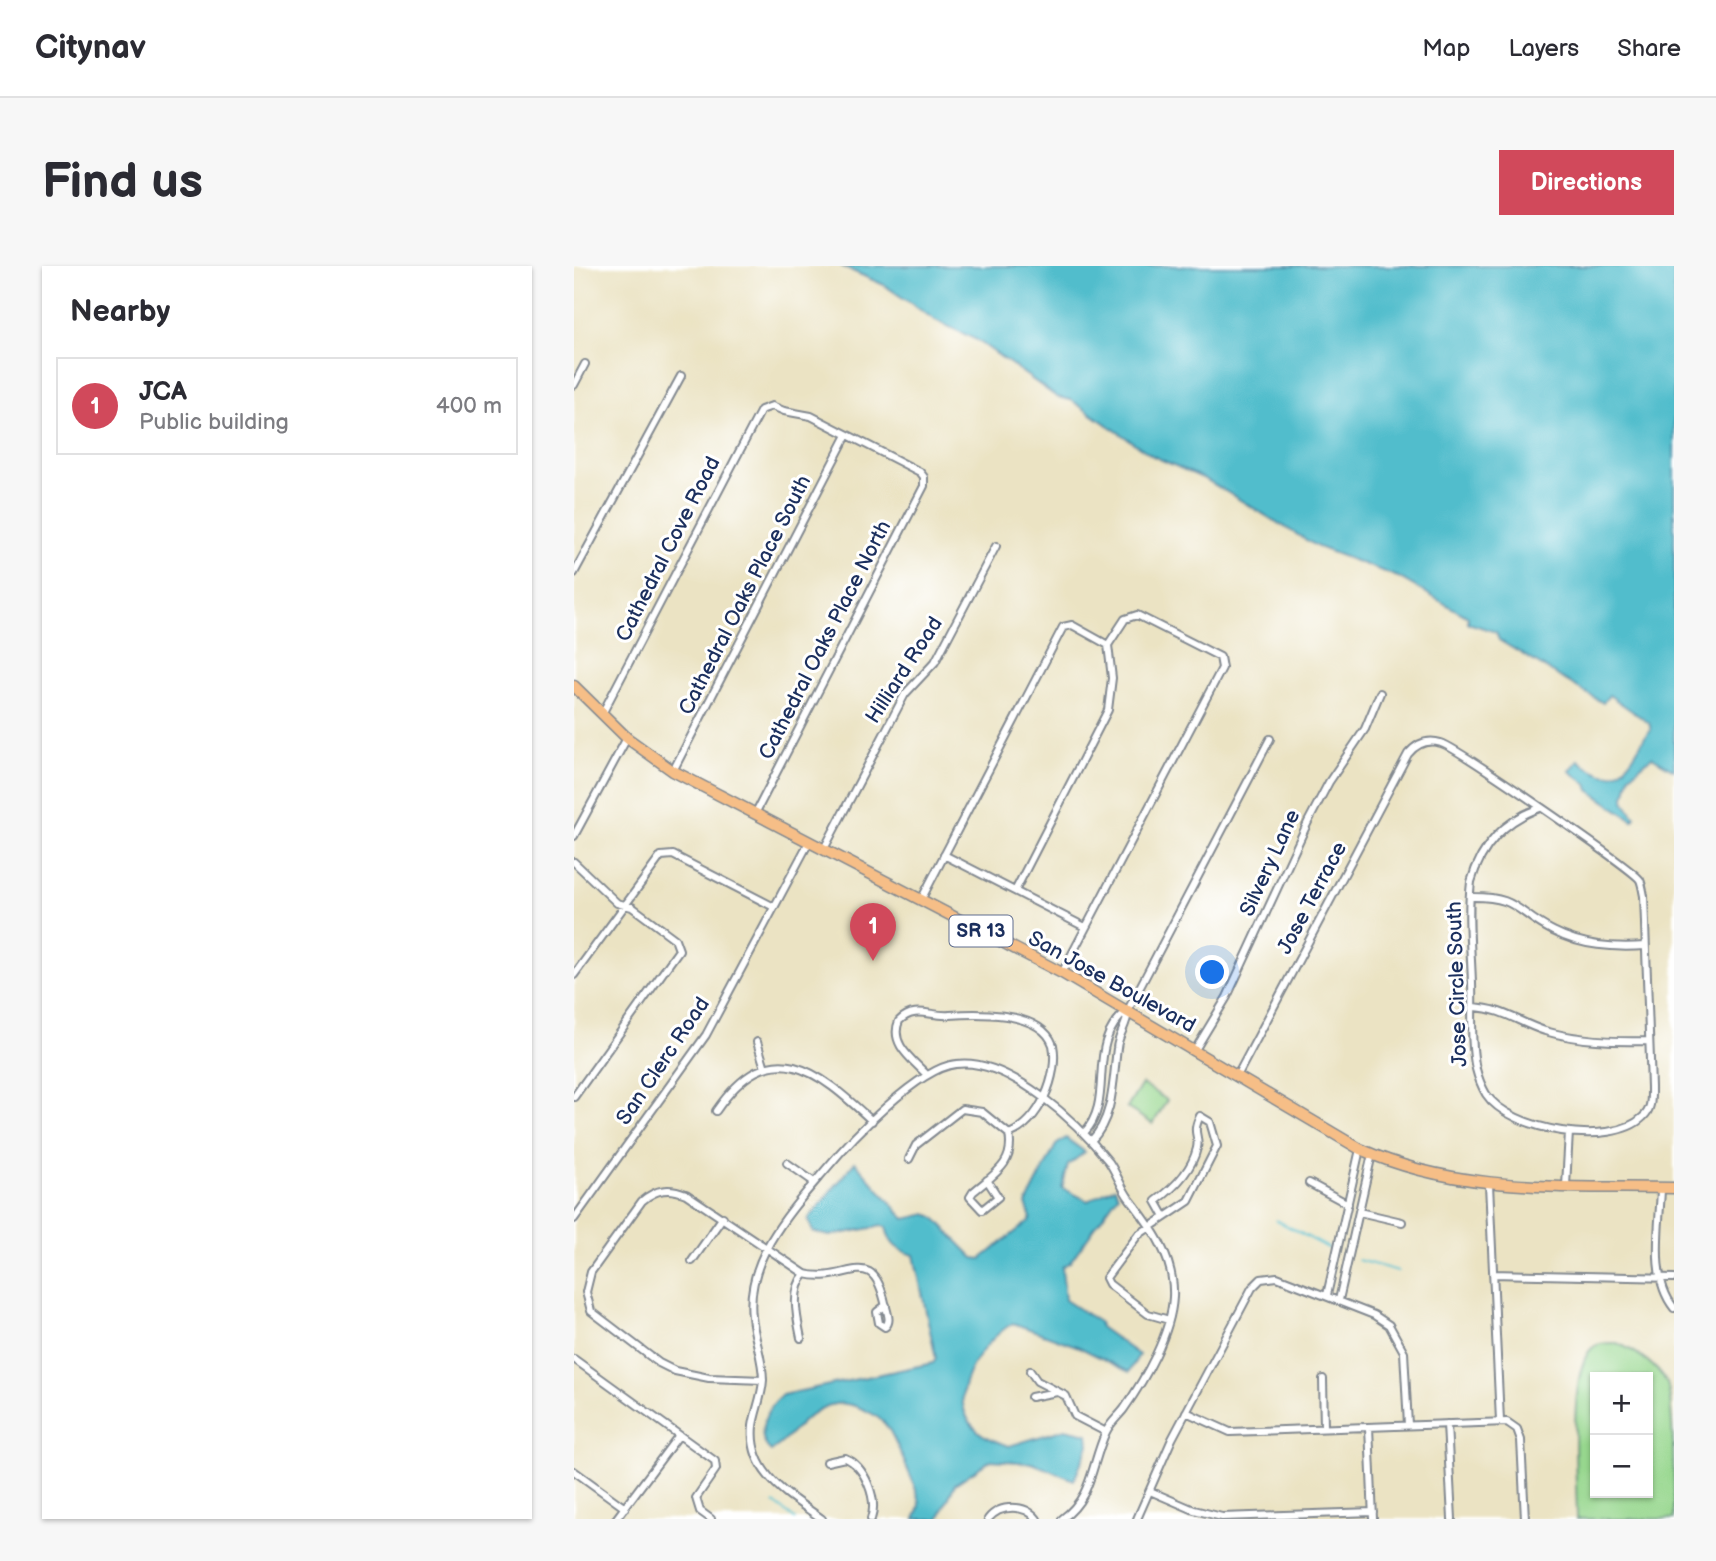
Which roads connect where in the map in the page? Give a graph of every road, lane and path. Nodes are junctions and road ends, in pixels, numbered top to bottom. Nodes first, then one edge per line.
1 (584, 364) dead end
2 (681, 376) dead end
3 (574, 385) edge
4 (847, 435) junction
5 (996, 546) dead end
6 (574, 573) edge
7 (1108, 645) junction
8 (574, 686) edge
9 (1380, 693) dead end
10 (601, 716) junction
11 (627, 738) junction
12 (1270, 739) dead end
13 (673, 771) junction
14 (1540, 808) junction
15 (755, 814) junction
16 (574, 836) edge
17 (809, 842) junction
18 (824, 849) junction
19 (944, 855) junction
20 (574, 862) edge
21 (1015, 891) junction
22 (1470, 897) junction
23 (920, 900) junction
24 (624, 905) junction
25 (774, 907) junction
26 (1085, 928) junction
27 (1645, 946) junction
28 (1062, 973) junction
29 (574, 975) edge
30 (1473, 1007) junction
31 (1128, 1010) junction
32 (1649, 1041) junction
33 (757, 1042) dead end
34 (1195, 1050) junction
35 (765, 1068) junction
36 (1100, 1073) junction
37 (1113, 1074) junction
38 (927, 1075) junction
39 (1237, 1076) junction
40 (574, 1097) edge
41 (1042, 1100) junction
42 (1100, 1102) junction
43 (1109, 1103) junction
44 (716, 1111) dead end
45 (872, 1121) junction
46 (1569, 1132) junction
47 (1084, 1133) junction
48 (1009, 1134) junction
49 (1091, 1142) junction
50 (1197, 1149) junction
51 (1360, 1149) junction
52 (1214, 1151) junction
53 (1372, 1154) junction
54 (909, 1159) dead end
55 (787, 1163) dead end
56 (987, 1180) junction
57 (814, 1182) junction
58 (1309, 1183) dead end
59 (1489, 1184) junction
60 (1566, 1186) junction
61 (1661, 1188) junction
62 (1674, 1188) edge
63 (1348, 1204) junction
64 (1359, 1212) junction
65 (723, 1217) junction
66 (1165, 1217) junction
67 (574, 1219) edge
68 (1402, 1222) dead end
69 (1149, 1226) junction
70 (766, 1249) junction
71 (692, 1261) dead end
72 (805, 1274) junction
73 (1493, 1274) junction
74 (1659, 1277) junction
75 (1674, 1278) edge
76 (1327, 1295) junction
77 (1339, 1300) junction
78 (886, 1305) dead end
79 (1674, 1307) edge
80 (1169, 1320) junction
81 (801, 1338) dead end
82 (574, 1359) edge
83 (1030, 1371) dead end
84 (1323, 1379) dead end
85 (763, 1380) junction
86 (1058, 1392) junction
87 (1031, 1397) dead end
88 (1186, 1412) junction
89 (1500, 1421) junction
90 (1447, 1424) junction
91 (1408, 1425) junction
92 (1369, 1427) junction
93 (1324, 1429) junction
94 (1106, 1432) junction
95 (679, 1435) junction
96 (827, 1462) dead end
97 (574, 1471) edge
98 (1150, 1491) junction
99 (625, 1508) junction
100 (1373, 1516) edge
101 (616, 1519) edge
102 (711, 1519) edge
103 (822, 1519) edge
104 (871, 1519) edge
105 (988, 1519) edge
106 (1037, 1519) edge
107 (1062, 1519) edge
108 (1137, 1519) edge
109 (1451, 1519) edge
110 (1525, 1519) edge

1 - 3 street
2 - 6 street
4 - 10 street, Cathedral Cove Road
4 - 13 street, Cathedral Oaks Place South
4 - 15 street, Cathedral Oaks Place North
5 - 18 street, Hilliard Road
7 - 19 street
7 - 21 street
7 - 26 street
8 - 10 main road, San Jose Boulevard / SR 13
9 - 34 street, Silvery Lane
10 - 11 main road, San Jose Boulevard / SR 13
11 - 13 main road, San Jose Boulevard / SR 13
11 - 16 street
12 - 31 street
13 - 15 main road, San Jose Boulevard / SR 13
14 - 22 street, Jose Circle South
14 - 27 street
14 - 39 street, Jose Terrace
15 - 17 main road, San Jose Boulevard / SR 13
17 - 18 main road, San Jose Boulevard / SR 13
17 - 25 street, San Clerc Road
18 - 23 main road, San Jose Boulevard / SR 13
19 - 21 street
19 - 23 street
20 - 24 street
21 - 26 street
22 - 27 street
22 - 30 street, Jose Circle South
23 - 28 main road, San Jose Boulevard / SR 13
24 - 25 street
24 - 29 street
24 - 40 street
25 - 67 street, San Clerc Road
26 - 28 street
27 - 32 street
28 - 31 main road, San Jose Boulevard / SR 13
30 - 32 street
30 - 46 street, Jose Circle South
31 - 34 main road, San Jose Boulevard / SR 13
31 - 36 street
31 - 37 street
32 - 46 street, Jose Circle South
33 - 35 street
34 - 39 main road, San Jose Boulevard / SR 13
35 - 44 street
35 - 45 street
36 - 37 street
36 - 42 street
37 - 43 street
38 - 41 street
38 - 41 street
38 - 45 street
39 - 51 main road, San Jose Boulevard / SR 13
41 - 47 street
41 - 48 street
42 - 43 street
42 - 47 street
43 - 49 street
45 - 57 street
46 - 60 street
47 - 49 street
48 - 54 street
48 - 56 street
49 - 69 street
50 - 52 street
50 - 52 street
50 - 66 street
51 - 53 main road, San Jose Boulevard / SR 13
51 - 63 street
52 - 66 street
53 - 59 main road, San Jose Boulevard / SR 13
53 - 64 street
55 - 57 street
56 - 56 street
57 - 70 street
58 - 63 street
59 - 60 main road, San Jose Boulevard / SR 13
59 - 73 street
60 - 61 main road, San Jose Boulevard / SR 13
61 - 62 main road, San Jose Boulevard / SR 13
61 - 74 street
63 - 76 street
64 - 68 street
64 - 77 street
65 - 70 street
65 - 71 street
65 - 85 street
66 - 69 street
69 - 80 street
69 - 80 street
70 - 72 street
70 - 85 street
72 - 78 street
72 - 81 street
73 - 74 street
73 - 89 street
74 - 75 street
74 - 79 street
76 - 77 street
76 - 88 street
77 - 91 street
80 - 94 street
82 - 95 street
83 - 86 street
84 - 93 street
85 - 103 street
86 - 87 street
86 - 94 street
88 - 93 street
88 - 98 street
89 - 90 street
89 - 110 street
90 - 91 street
90 - 109 street
91 - 92 street
92 - 93 street
92 - 100 street
94 - 107 street
95 - 99 street
95 - 102 street
96 - 104 street
97 - 99 street
98 - 100 street
98 - 108 street
99 - 101 street
105 - 106 street

